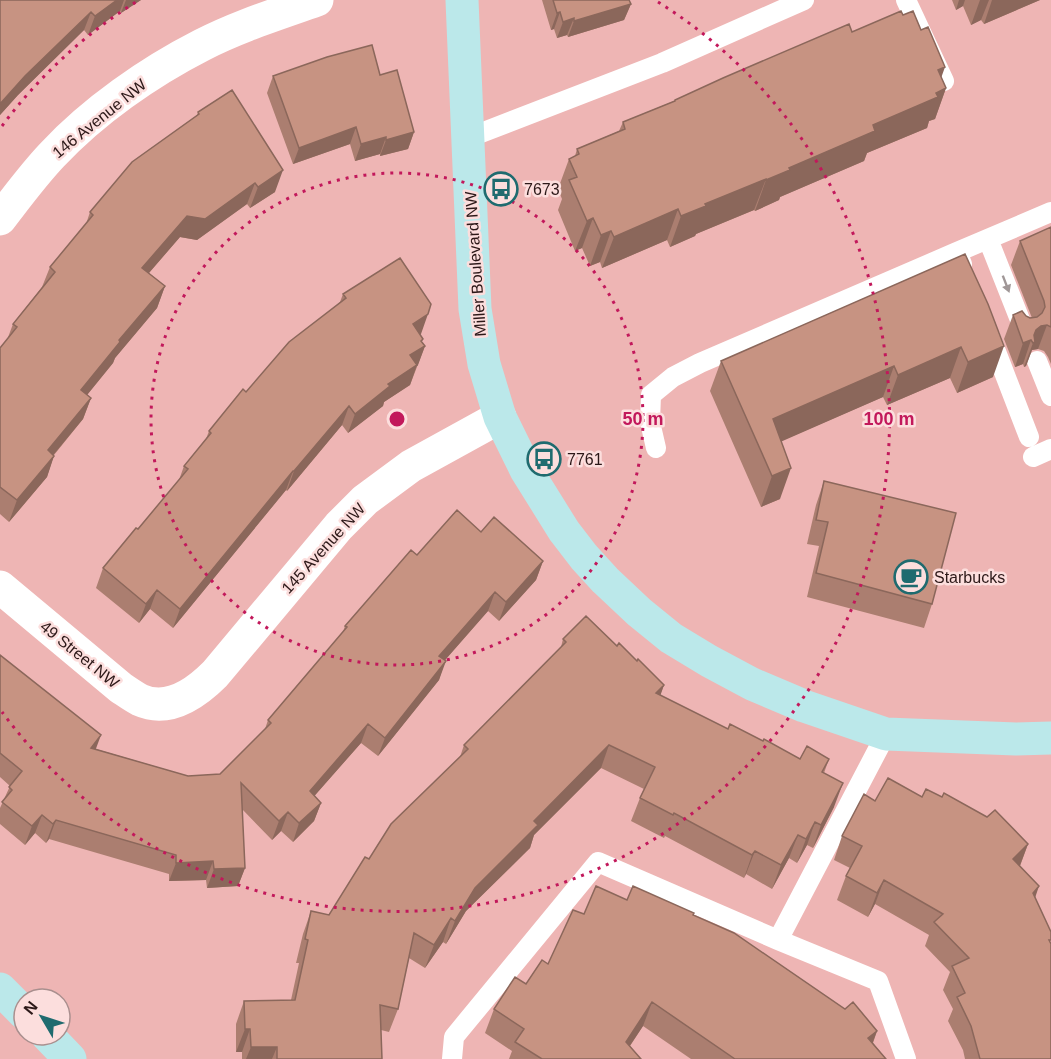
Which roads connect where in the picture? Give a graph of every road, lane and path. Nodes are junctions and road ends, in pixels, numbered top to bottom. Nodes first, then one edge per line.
1 (317, 0) edge
2 (462, 0) edge
3 (804, 0) edge
4 (906, 0) edge
5 (944, 81) edge
6 (468, 138) junction
7 (1051, 212) edge
8 (0, 219) edge
9 (988, 239) junction
10 (957, 252) junction
11 (970, 285) edge
12 (982, 317) edge
13 (1024, 330) edge
14 (1037, 361) edge
15 (1051, 396) edge
16 (500, 417) junction
17 (1029, 437) dead end
18 (656, 448) dead end
19 (0, 588) edge
20 (168, 703) joint
21 (886, 734) junction
22 (1051, 738) edge
23 (778, 940) junction
24 (0, 989) edge
25 (12, 1000) edge
26 (58, 1047) edge
27 (70, 1059) edge
28 (452, 1059) edge
29 (906, 1059) edge

1 - 8 street, 146 Avenue NW
2 - 6 street, Miller Boulevard NW
3 - 6 lane
4 - 5 lane
6 - 16 street, Miller Boulevard NW
7 - 9 lane
9 - 10 lane
9 -> 13 lane
10 - 11 lane
10 - 18 lane
12 - 17 lane
14 - 15 lane
16 - 20 street, 145 Avenue NW
16 - 21 street, Miller Boulevard NW
19 - 20 street, 49 Street NW
21 - 22 street, Miller Boulevard NW
21 - 23 lane
23 - 28 lane
23 - 29 lane
24 - 25 street
26 - 27 street

